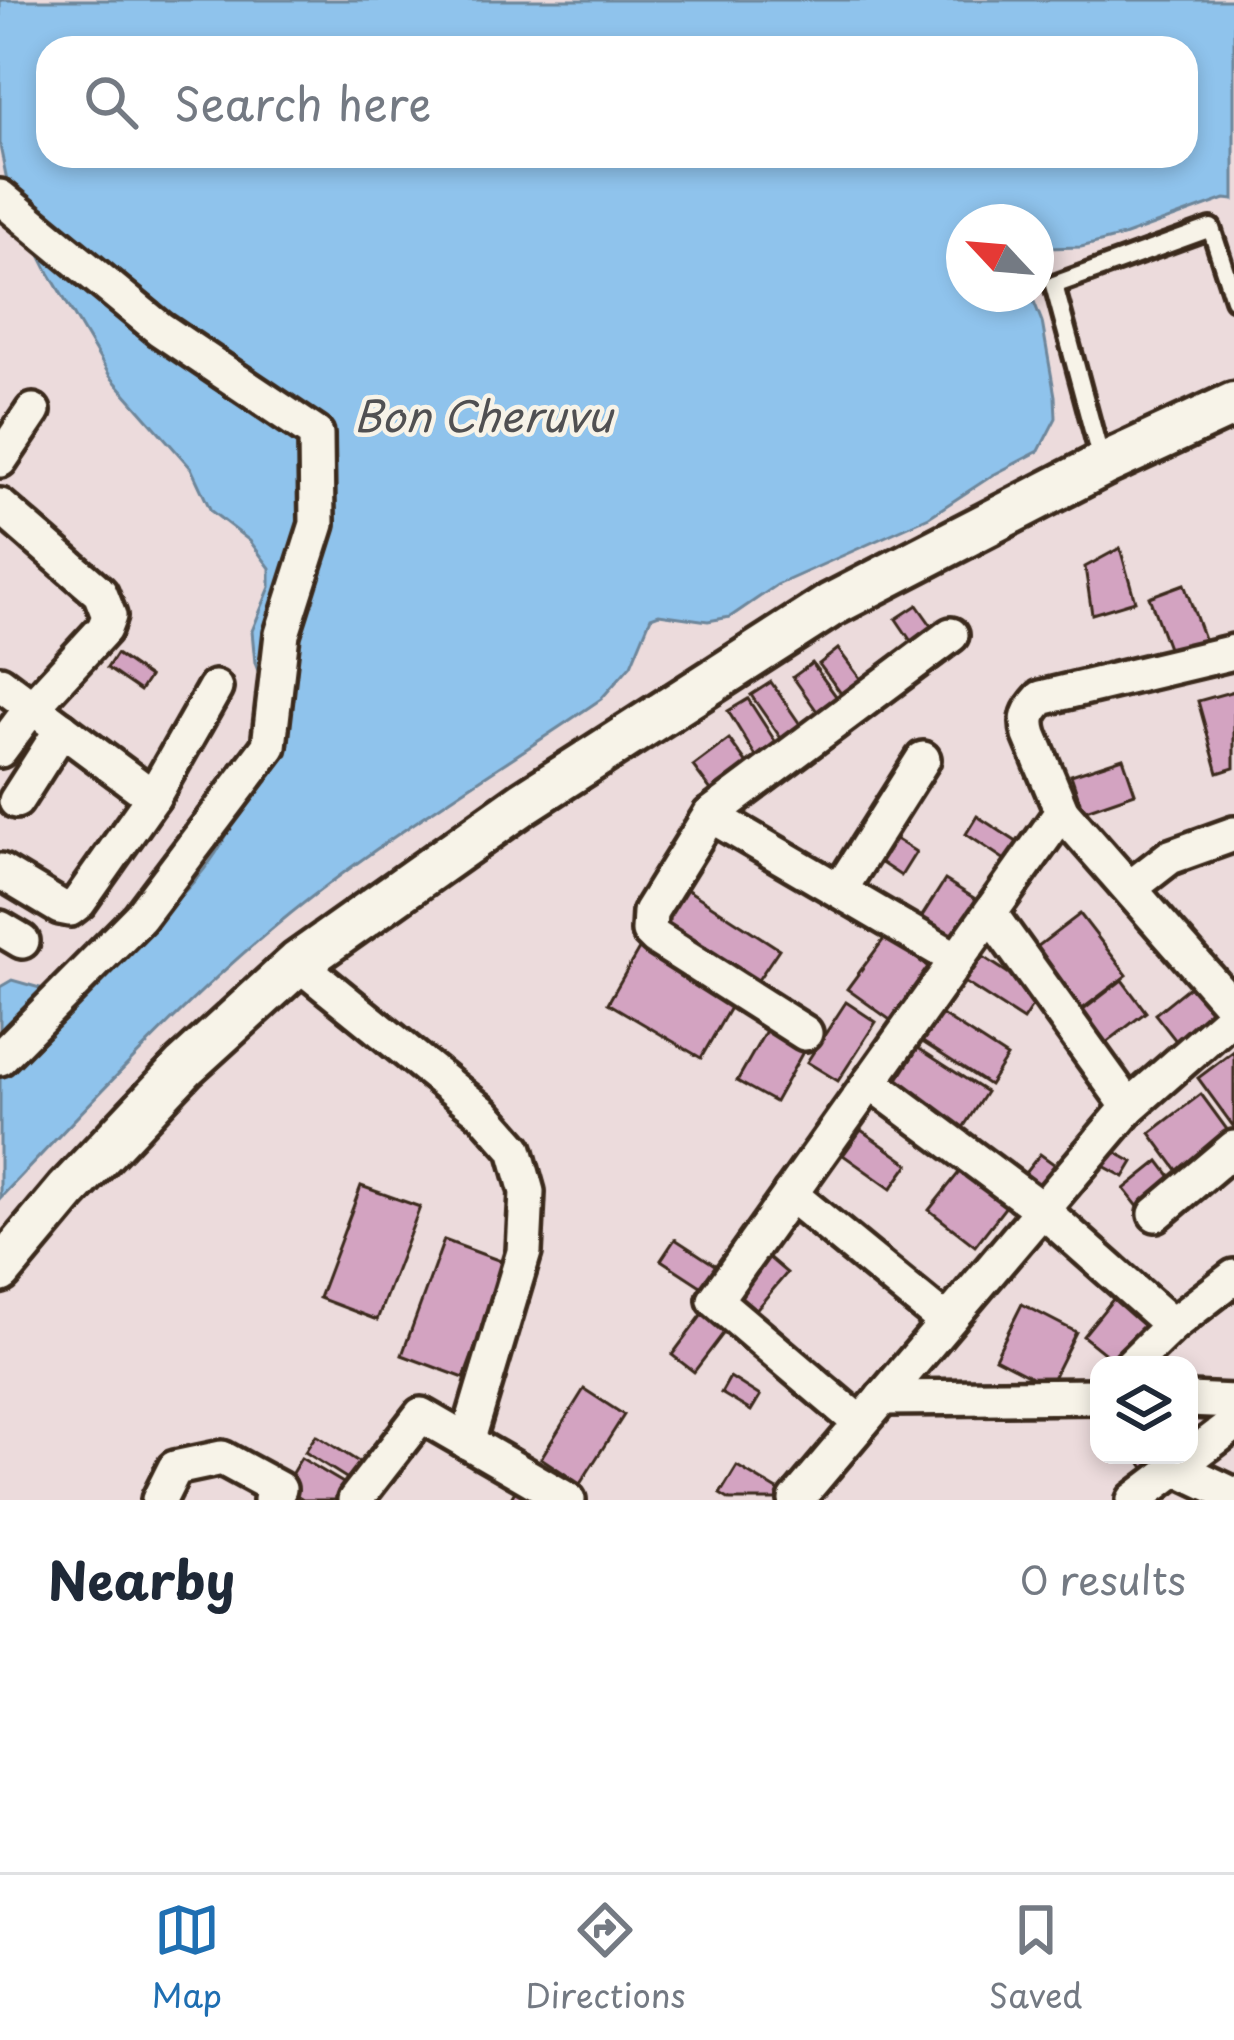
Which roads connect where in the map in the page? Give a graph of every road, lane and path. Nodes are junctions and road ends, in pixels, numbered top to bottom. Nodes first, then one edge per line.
1 (0, 197) edge
2 (1234, 299) edge
3 (33, 411) dead end
4 (1226, 417) edge
5 (0, 460) edge
6 (1102, 465) junction
7 (0, 506) edge
8 (951, 635) dead end
9 (1234, 652) edge
10 (0, 683) edge
11 (215, 688) dead end
12 (32, 706) junction
13 (62, 729) junction
14 (0, 750) edge
15 (923, 759) dead end
16 (153, 797) junction
17 (16, 801) dead end
18 (1062, 812) junction
19 (710, 815) junction
20 (1234, 834) edge
21 (0, 872) edge
22 (1130, 888) junction
23 (840, 890) junction
24 (991, 915) junction
25 (956, 959) junction
26 (298, 963) junction
27 (1234, 1011) edge
28 (806, 1033) dead end
29 (0, 1058) edge
30 (870, 1082) junction
31 (1129, 1107) junction
32 (1234, 1148) edge
33 (790, 1194) junction
34 (1041, 1209) junction
35 (1156, 1214) dead end
36 (0, 1271) edge
37 (1234, 1277) edge
38 (946, 1322) junction
39 (1172, 1325) junction
40 (1140, 1356) edge
41 (1090, 1397) edge
42 (1198, 1400) edge
43 (1234, 1402) edge
44 (871, 1411) junction
45 (1234, 1424) edge
46 (467, 1442) junction
47 (1177, 1468) junction
48 (1234, 1496) edge
49 (159, 1500) edge
50 (271, 1500) edge
51 (355, 1500) edge
52 (568, 1500) edge
53 (796, 1500) edge
54 (1134, 1500) edge

1 - 29 street
2 - 6 lane
3 - 5 street
4 - 6 street
6 - 26 street
7 - 12 street
8 - 19 street
9 - 18 street
10 - 12 street
11 - 16 street
12 - 13 street
12 - 14 street
13 - 16 street
13 - 17 street
15 - 23 street
16 - 21 street
18 - 22 street
18 - 24 street
19 - 23 street
19 - 28 street
20 - 22 street
22 - 27 street
23 - 25 street
24 - 25 street
24 - 31 street
25 - 30 street
26 - 36 street
26 - 46 street
27 - 31 street
30 - 33 street
30 - 34 street
31 - 34 street
32 - 35 street
33 - 38 street
33 - 44 street
34 - 38 street
34 - 39 street
37 - 39 street
38 - 44 street
39 - 40 street
41 - 44 street
42 - 43 street
44 - 53 street
45 - 47 street
46 - 51 street
46 - 52 street
47 - 48 street
47 - 54 street
49 - 50 street

